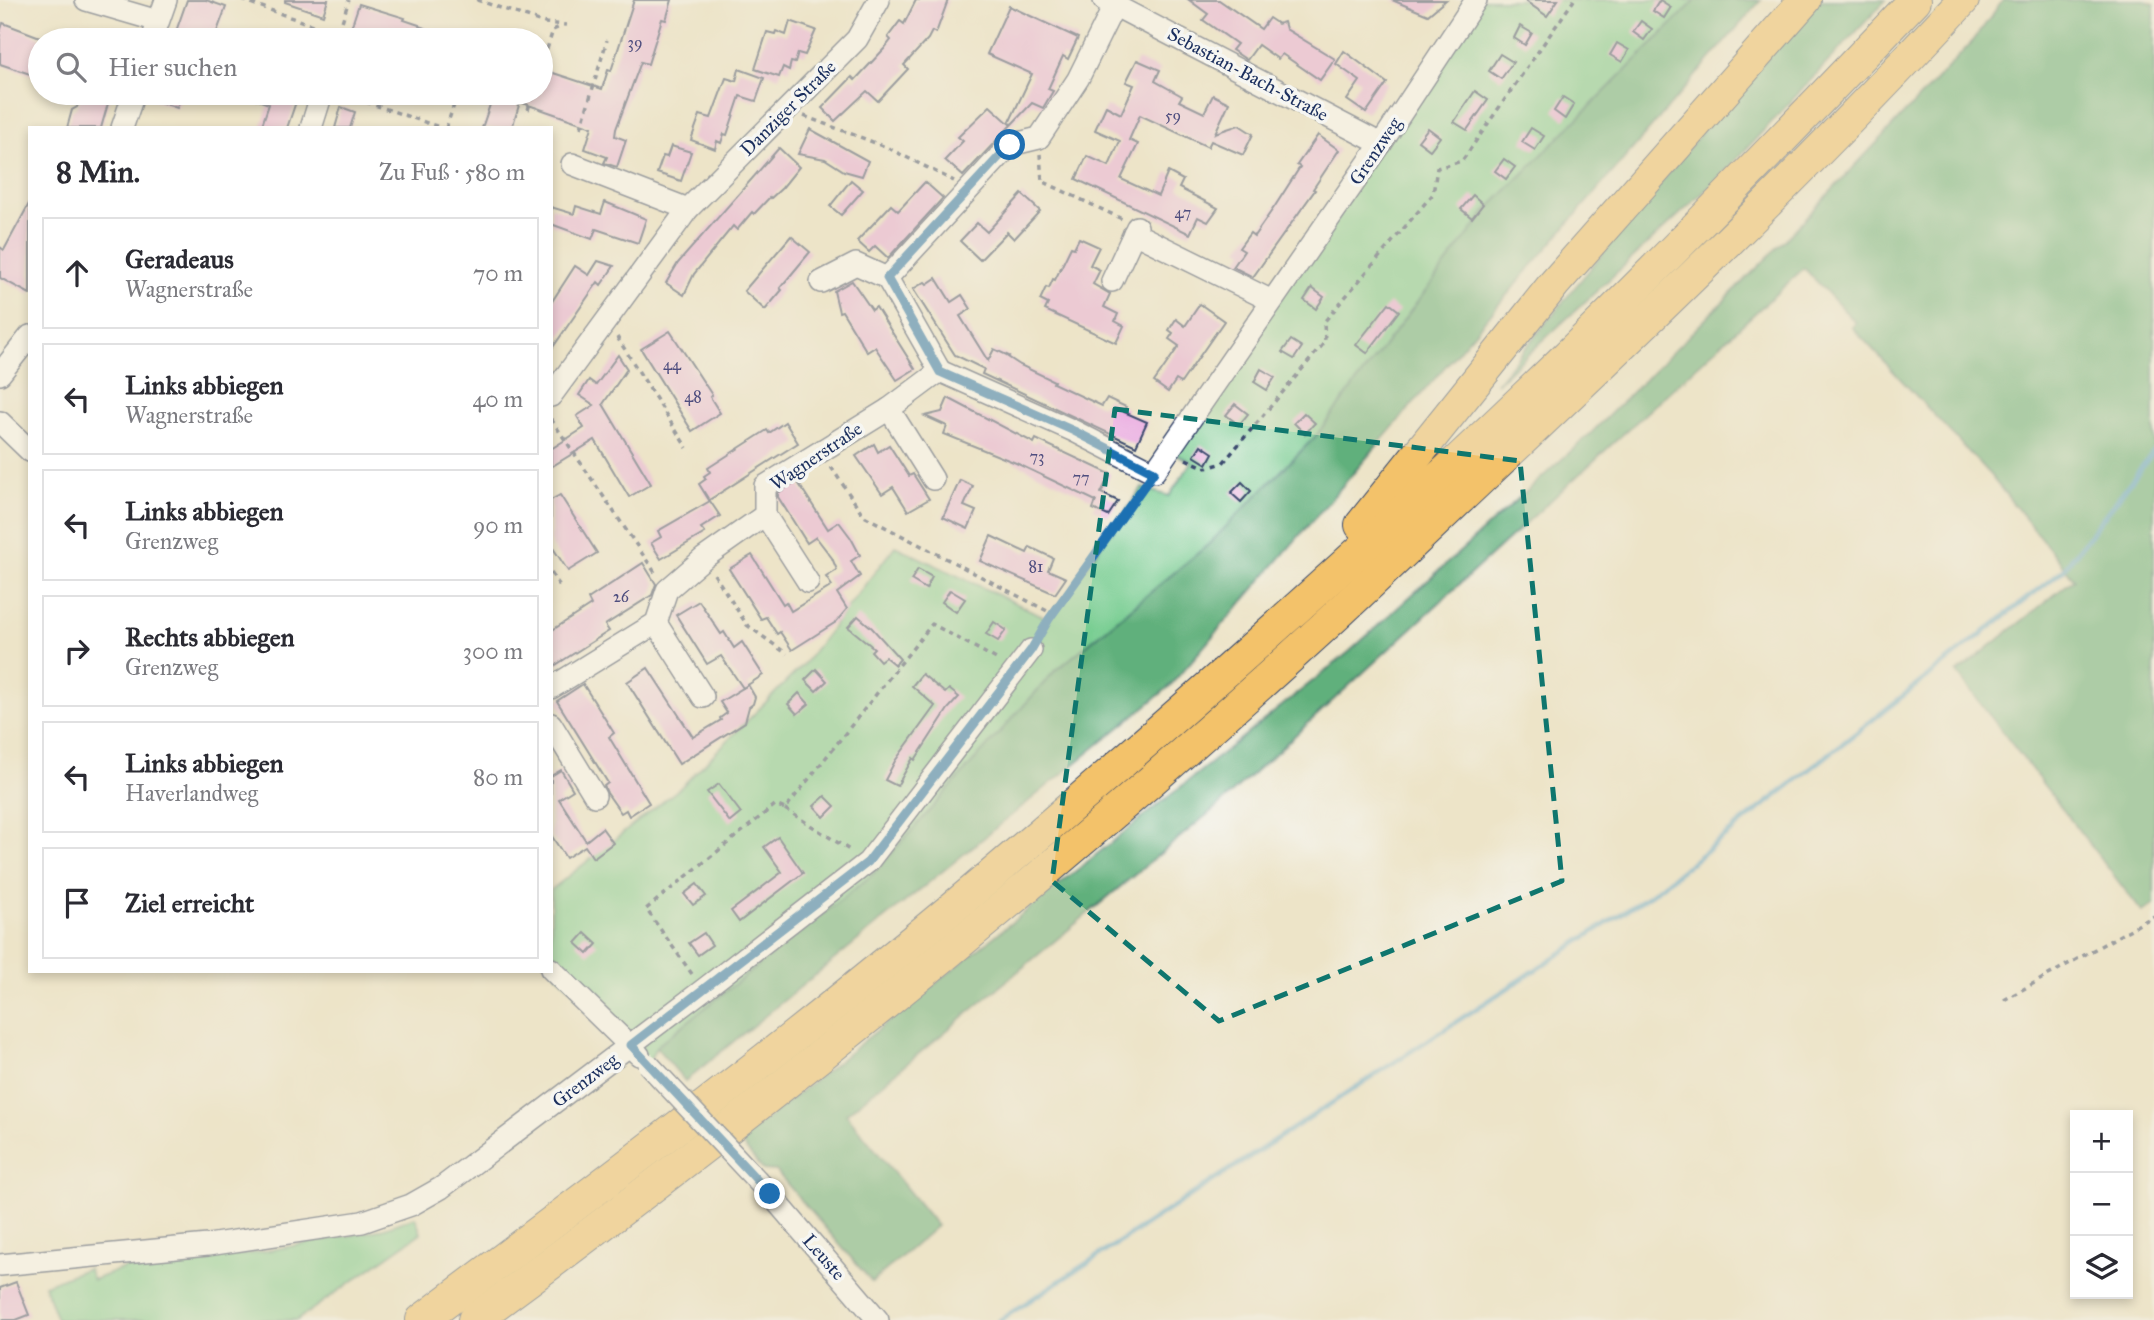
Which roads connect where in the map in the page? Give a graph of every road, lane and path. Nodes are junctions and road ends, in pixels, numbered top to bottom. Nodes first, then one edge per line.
1 (86, 0) edge
2 (166, 0) edge
3 (242, 0) edge
4 (349, 0) edge
5 (477, 0) edge
6 (879, 0) edge
7 (1476, 0) edge
8 (1574, 0) edge
9 (1805, 0) edge
10 (1915, 0) edge
11 (1963, 0) edge
12 (1112, 1) edge
13 (148, 28) edge
14 (156, 28) edge
15 (321, 28) edge
16 (338, 28) edge
17 (553, 30) edge
18 (607, 40) dead end
19 (130, 105) edge
20 (318, 105) edge
21 (375, 105) edge
22 (453, 105) edge
23 (529, 105) edge
24 (786, 109) junction
25 (528, 110) dead end
26 (123, 126) edge
27 (312, 126) edge
28 (438, 126) edge
29 (445, 126) edge
30 (581, 128) dead end
31 (1039, 138) junction
32 (1381, 144) junction
33 (572, 164) dead end
34 (970, 189) junction
35 (688, 209) junction
36 (1136, 230) junction
37 (887, 278) junction
38 (1112, 281) dead end
39 (821, 282) dead end
40 (1272, 301) junction
41 (607, 320) junction
42 (28, 339) edge
43 (940, 372) junction
44 (0, 374) edge
45 (553, 394) edge
46 (889, 409) junction
47 (0, 422) edge
48 (553, 422) edge
49 (687, 447) dead end
50 (28, 449) edge
51 (820, 451) junction
52 (1169, 451) junction
53 (1154, 472) junction
54 (933, 479) dead end
55 (765, 515) junction
56 (704, 558) junction
57 (553, 576) edge
58 (808, 582) dead end
59 (562, 589) dead end
60 (667, 590) junction
61 (1053, 614) junction
62 (656, 623) junction
63 (1031, 650) junction
64 (787, 654) dead end
65 (1242, 656) junction
66 (553, 687) edge
67 (703, 697) dead end
68 (553, 727) edge
69 (595, 796) dead end
70 (785, 809) junction
71 (868, 862) junction
72 (2154, 916) edge
73 (553, 971) edge
74 (703, 990) junction
75 (2004, 1000) dead end
76 (631, 1045) junction
77 (0, 1265) edge
78 (422, 1320) edge
79 (474, 1320) edge
80 (878, 1320) edge

1 - 13 street
2 - 14 street
3 - 15 path
4 - 16 path
5 - 17 path
6 - 24 street, Danziger Straße
7 - 32 street, Grenzweg
8 - 52 path
9 - 65 highway
10 - 65 highway
11 - 79 highway
12 - 31 street
12 - 32 street, Sebastian-Bach-Straße
18 - 30 path
19 - 26 street
20 - 27 street
21 - 28 path
22 - 29 path
23 - 25 path
24 - 34 path
24 - 35 street, Danziger Straße
31 - 34 street
31 - 36 path
32 - 40 street, Grenzweg
33 - 35 street
34 - 37 street
35 - 41 street, Danziger Straße
36 - 38 street
36 - 40 street
37 - 39 street
37 - 43 street
40 - 52 street, Grenzweg
41 - 45 street, Danziger Straße
41 - 49 path
42 - 44 street
43 - 46 street, Wagnerstraße
43 - 53 street
46 - 51 street, Wagnerstraße
46 - 54 street
47 - 50 street
48 - 60 path
51 - 55 street, Wagnerstraße
51 - 61 path
52 - 53 street, Grenzweg
53 - 61 path
55 - 56 street, Wagnerstraße
55 - 58 street, Wagnerstraße
56 - 60 street, Wagnerstraße
56 - 64 path
57 - 59 path
60 - 62 street
61 - 63 path
62 - 66 street
62 - 67 street
63 - 70 path
63 - 71 street, Grenzweg
65 - 78 highway
68 - 69 street
70 - 71 path
70 - 74 path
71 - 74 street, Grenzweg
72 - 75 path
73 - 76 street, Leuste
74 - 76 street, Grenzweg
76 - 77 street, Grenzweg
76 - 80 street, Leuste, bridge

